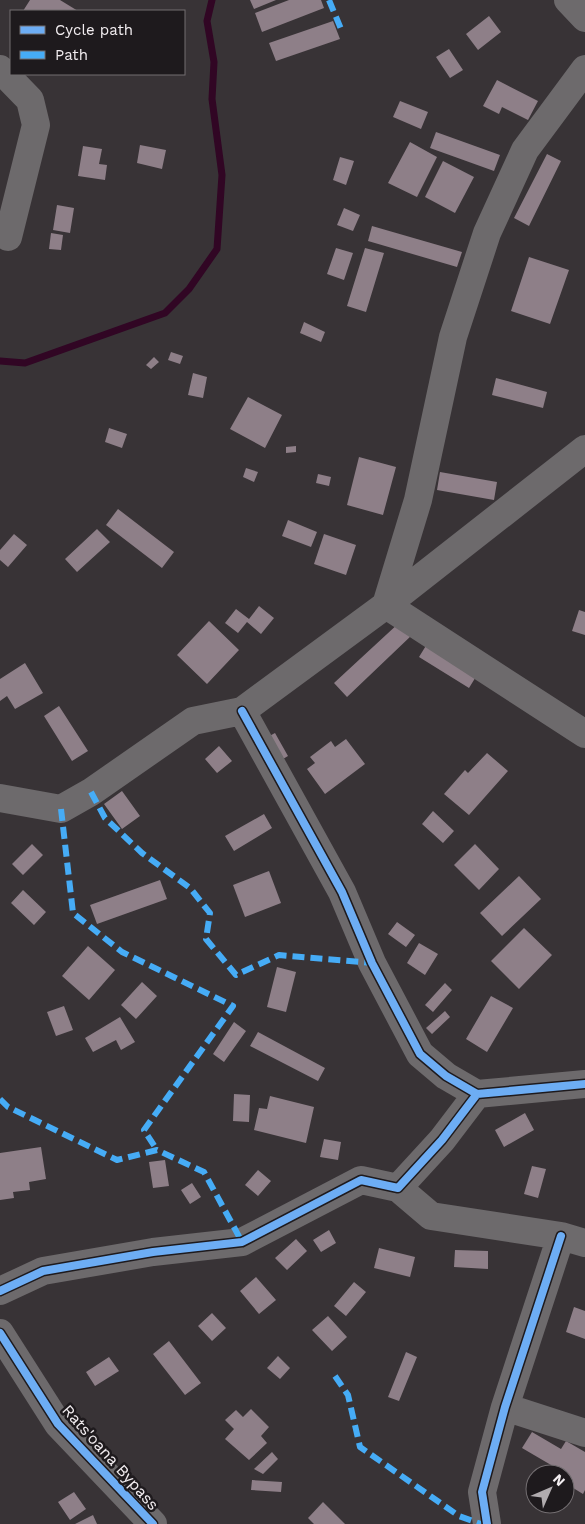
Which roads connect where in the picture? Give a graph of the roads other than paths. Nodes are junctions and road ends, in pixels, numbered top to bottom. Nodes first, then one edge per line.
1 (568, 0) edge
2 (585, 18) edge
3 (0, 69) edge
4 (585, 69) edge
5 (8, 237) dead end
6 (585, 449) edge
7 (386, 605) junction
8 (242, 712) junction
9 (585, 734) edge
10 (0, 798) edge
11 (585, 1084) edge
12 (477, 1094) junction
13 (398, 1188) junction
14 (573, 1240) edge
15 (0, 1291) edge
16 (0, 1333) edge
17 (506, 1407) junction
18 (585, 1433) edge
19 (154, 1524) edge
20 (487, 1524) edge

1 - 2 street
3 - 5 street
4 - 7 street
6 - 7 street
7 - 8 street
7 - 9 street
8 - 10 street
8 - 12 street
11 - 12 street
12 - 13 street
13 - 14 street
13 - 15 street
14 - 17 street
16 - 19 street, Rats'oana Bypass
17 - 18 street
17 - 20 street

